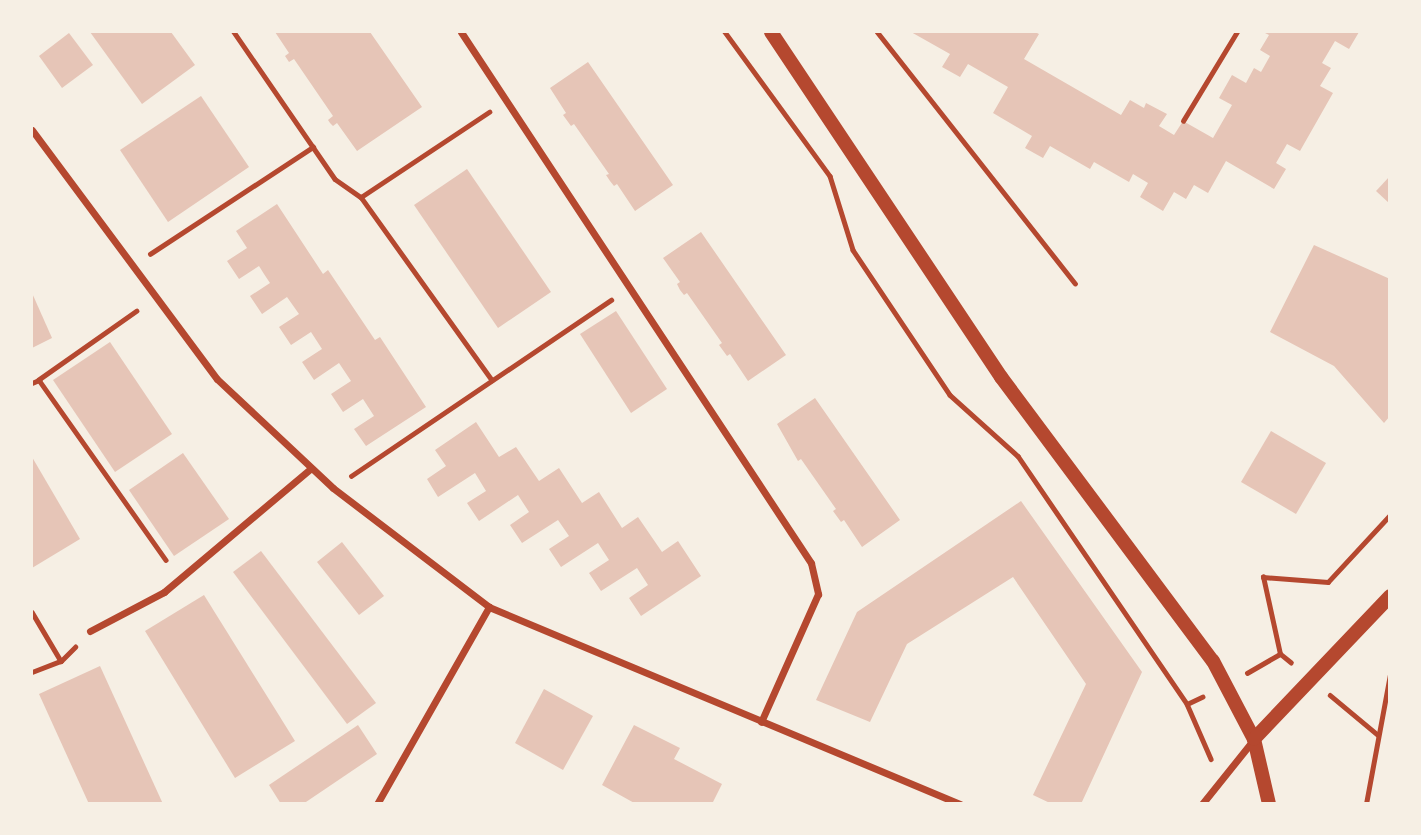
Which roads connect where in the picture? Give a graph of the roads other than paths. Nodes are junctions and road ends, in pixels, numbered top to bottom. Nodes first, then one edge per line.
1 (461, 32) edge
2 (771, 32) edge
3 (877, 32) edge
4 (32, 130) edge
5 (1075, 284) dead end
6 (311, 468) junction
7 (1390, 596) edge
8 (489, 607) junction
9 (90, 631) road end
10 (761, 722) junction
11 (1254, 739) junction
12 (377, 803) edge
13 (960, 803) edge
14 (1202, 803) edge
15 (1269, 803) edge

1 - 10 street
2 - 11 main road
3 - 5 lane
4 - 6 street
6 - 8 street
6 - 9 street
7 - 11 main road
8 - 10 street
8 - 12 street
10 - 13 street
11 - 14 street
11 - 15 main road

